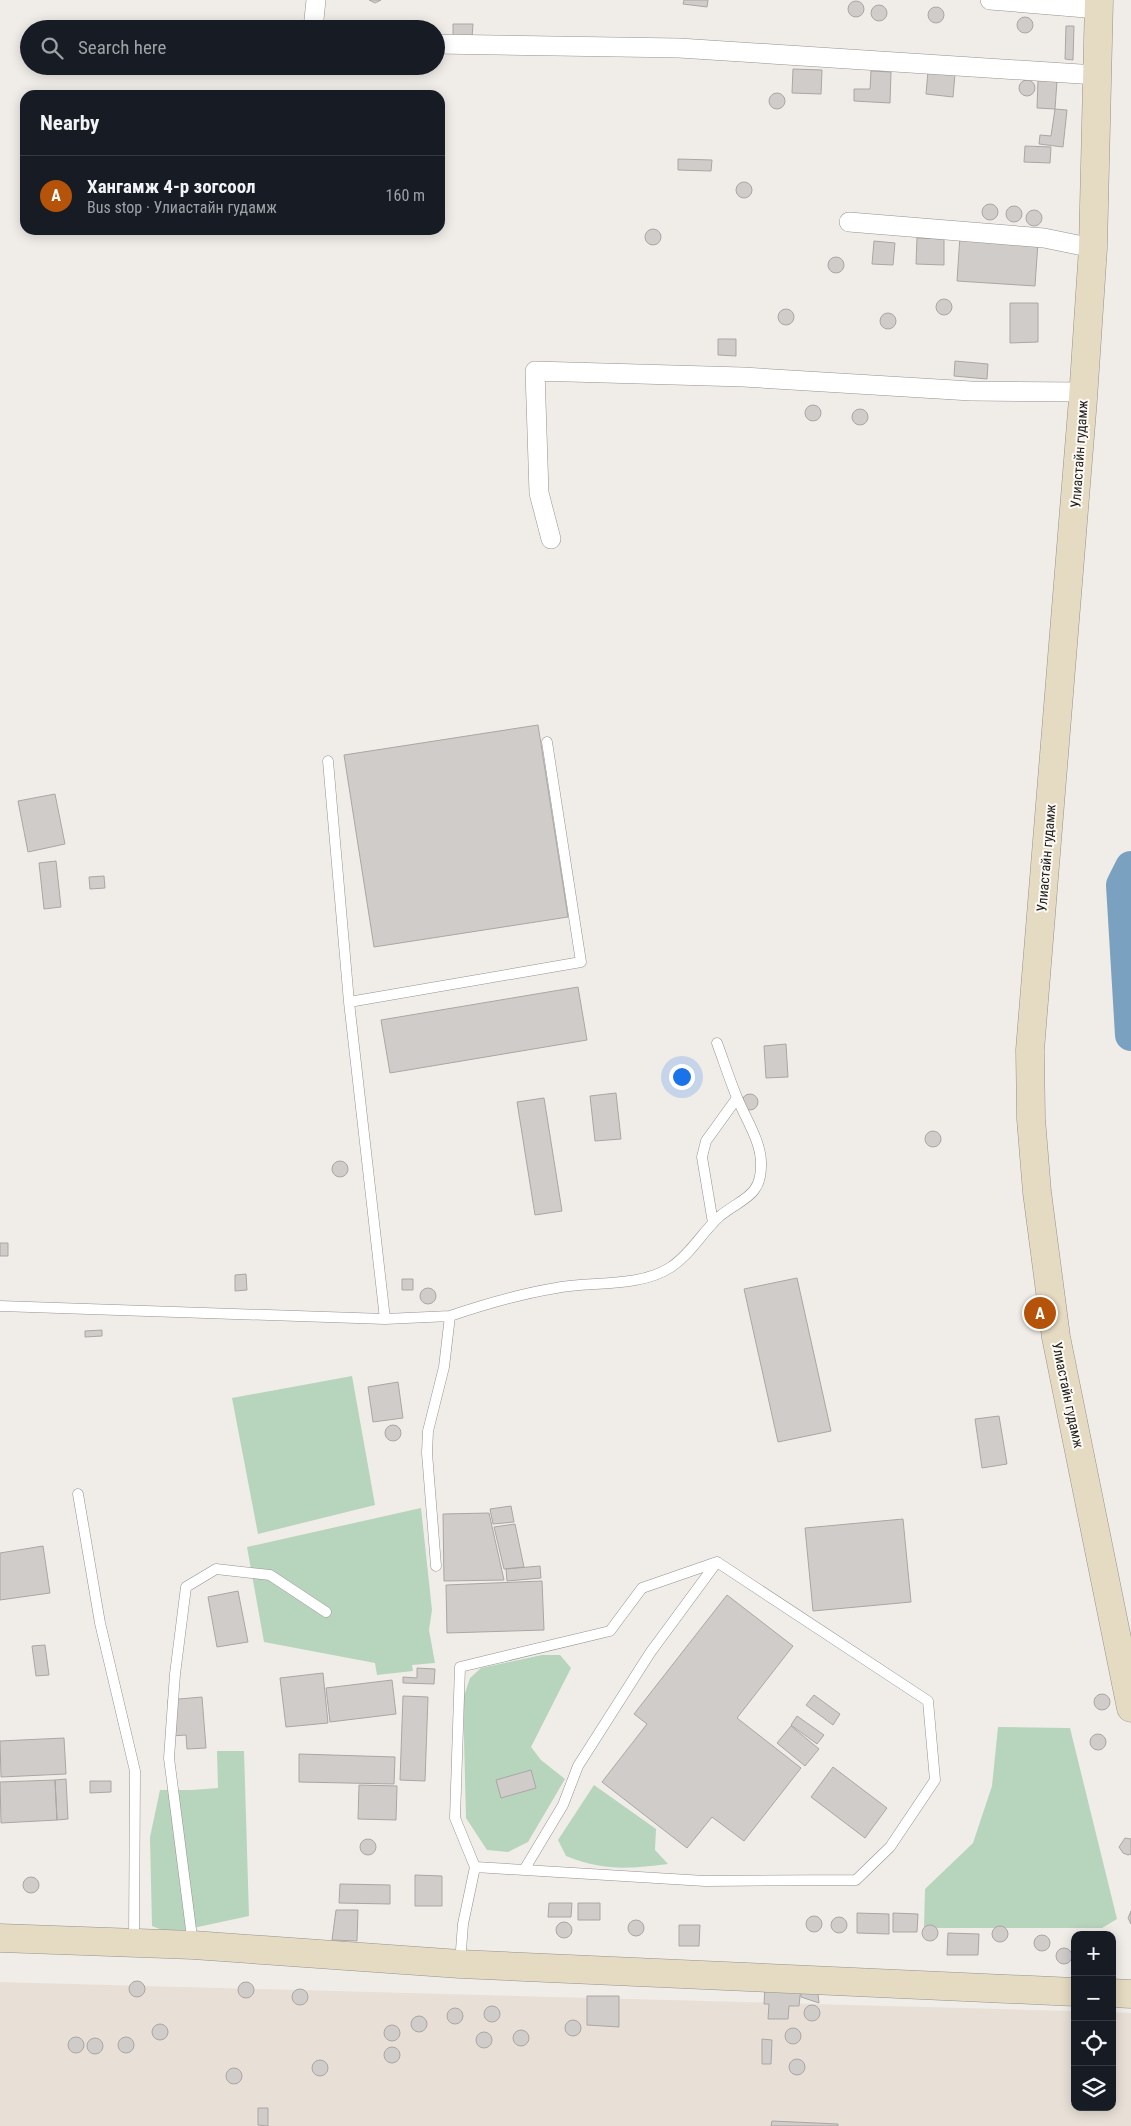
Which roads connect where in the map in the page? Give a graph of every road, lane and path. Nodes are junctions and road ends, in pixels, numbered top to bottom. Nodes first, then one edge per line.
1 (316, 0) edge
2 (990, 0) edge
3 (1098, 4) edge
4 (314, 20) edge
5 (445, 44) edge
6 (1096, 75) junction
7 (849, 222) dead end
8 (1093, 248) junction
9 (1083, 392) junction
10 (551, 539) dead end
11 (547, 742) dead end
12 (328, 760) dead end
13 (350, 1002) junction
14 (717, 1043) dead end
15 (737, 1098) junction
16 (713, 1222) junction
17 (0, 1306) edge
18 (450, 1316) junction
19 (385, 1319) junction
20 (78, 1494) dead end
21 (717, 1562) junction
22 (436, 1566) dead end
23 (326, 1612) dead end
24 (1131, 1708) edge
25 (475, 1867) junction
26 (524, 1870) junction
27 (0, 1938) edge
28 (134, 1943) junction
29 (192, 1945) junction
30 (460, 1964) junction
31 (1071, 1992) edge
32 (1116, 1993) edge
33 (1131, 1994) edge

1 - 4 street
2 - 3 street
3 - 6 main road, Улиастайн гудамж
5 - 6 street
6 - 8 main road, Улиастайн гудамж
7 - 8 street
8 - 9 main road, Улиастайн гудамж
9 - 10 street
9 - 24 main road, Улиастайн гудамж
11 - 13 lane
12 - 13 lane
13 - 19 lane
14 - 15 lane
15 - 16 lane
15 - 16 lane
16 - 18 lane
17 - 19 lane
18 - 19 lane
18 - 22 lane
20 - 28 lane
21 - 25 lane
21 - 26 lane
21 - 26 lane
23 - 29 lane
25 - 26 lane
25 - 30 lane
27 - 28 main road
28 - 29 main road
29 - 30 main road
30 - 31 main road
32 - 33 main road

